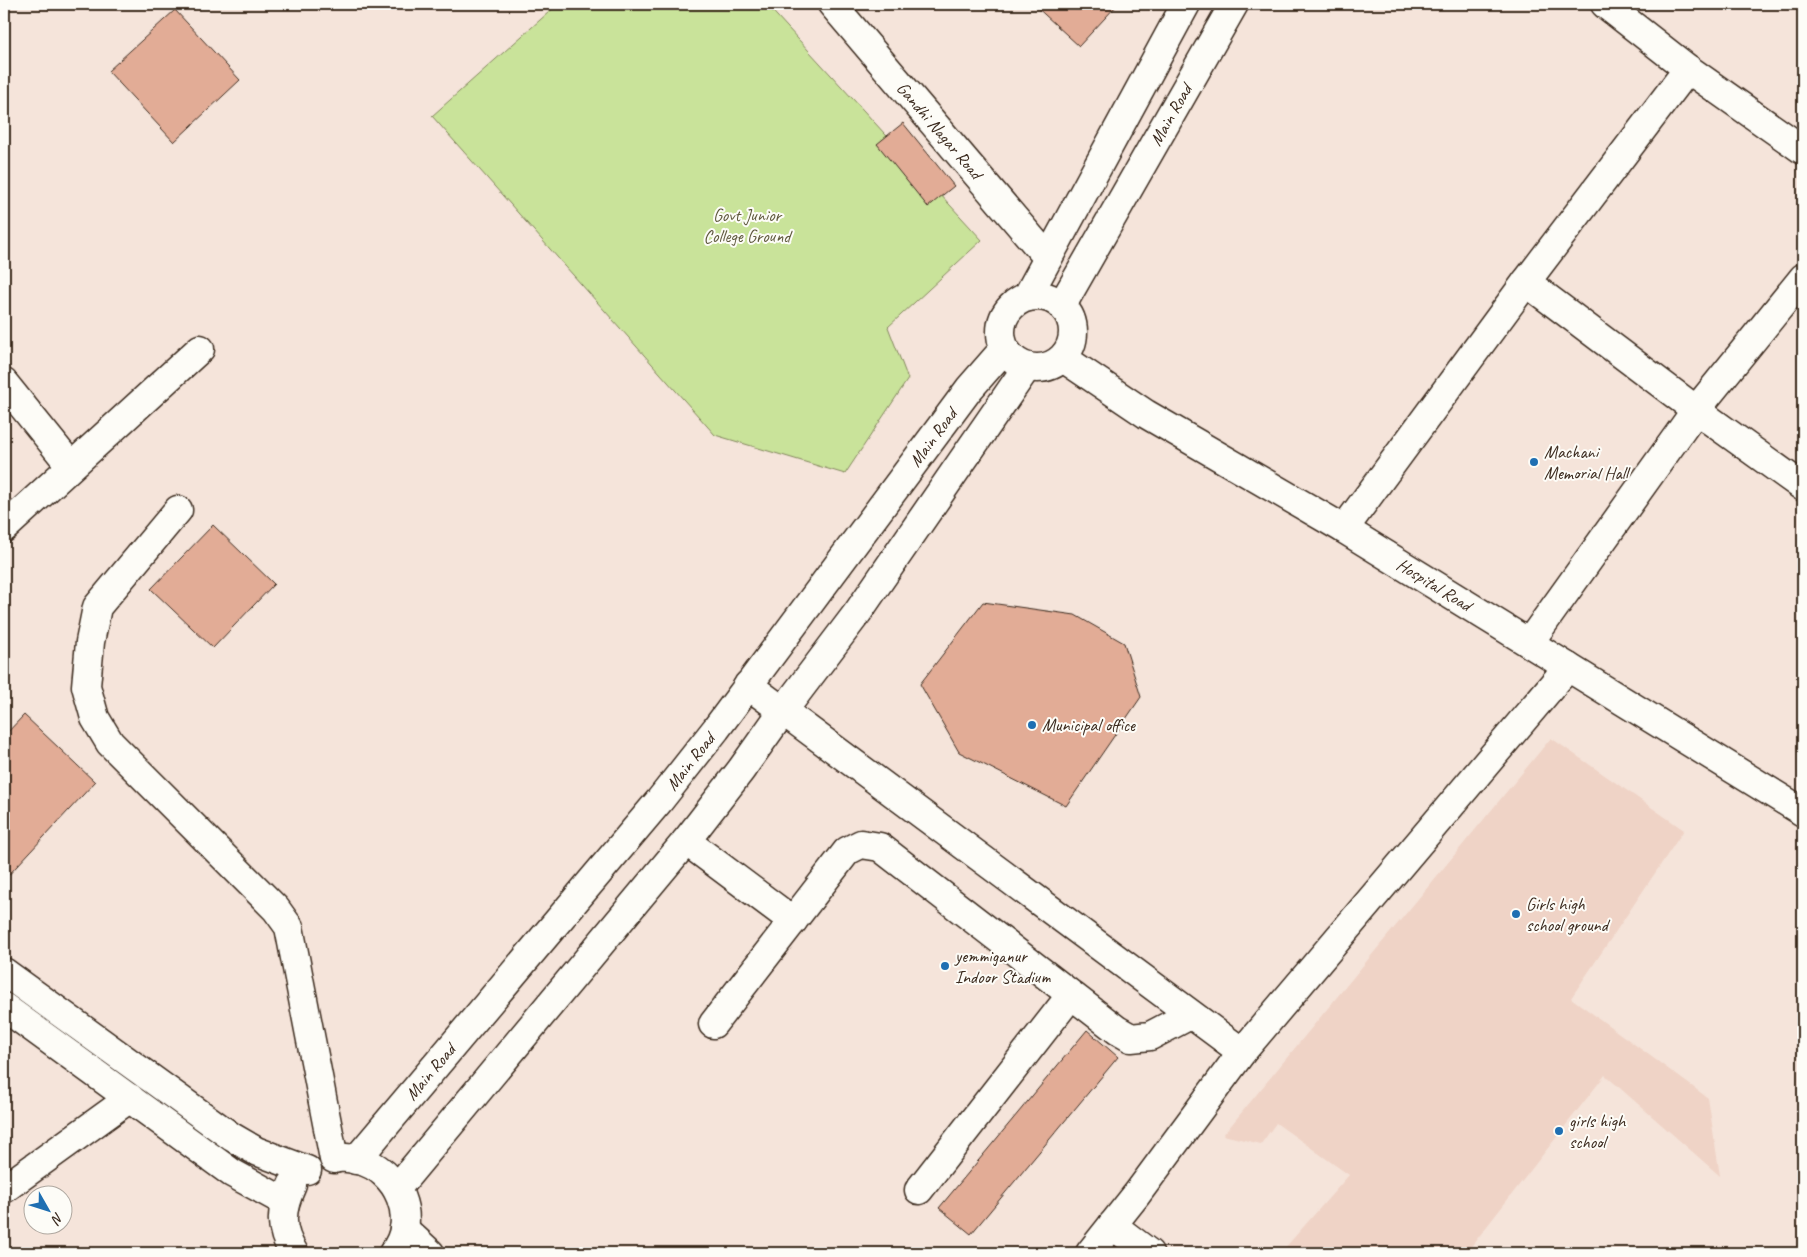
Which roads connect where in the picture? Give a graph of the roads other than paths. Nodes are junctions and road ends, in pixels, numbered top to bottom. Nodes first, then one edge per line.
1 (832, 4) edge
2 (1186, 4) edge
3 (1234, 4) edge
4 (1605, 4) edge
5 (1688, 69) junction
6 (1803, 150) edge
7 (1048, 258) junction
8 (1803, 278) edge
9 (1526, 282) junction
10 (1027, 297) junction
11 (1062, 305) junction
12 (200, 349) dead end
13 (1004, 349) junction
14 (1064, 358) junction
15 (1027, 367) junction
16 (4, 383) edge
17 (1696, 410) junction
18 (71, 466) junction
19 (1803, 487) edge
20 (178, 510) dead end
21 (4, 528) edge
22 (1344, 529) junction
23 (1529, 643) junction
24 (1568, 667) junction
25 (748, 685) junction
26 (783, 711) junction
27 (1803, 812) edge
28 (686, 841) junction
29 (793, 921) junction
30 (4, 972) edge
31 (1071, 995) junction
32 (4, 1007) edge
33 (1190, 1015) junction
34 (713, 1024) dead end
35 (1242, 1052) junction
36 (130, 1098) junction
37 (345, 1159) junction
38 (306, 1170) junction
39 (397, 1188) junction
40 (4, 1189) edge
41 (919, 1190) dead end
42 (285, 1202) junction
43 (1112, 1225) junction
44 (398, 1241) edge
45 (294, 1253) edge
46 (430, 1253) edge
47 (1090, 1253) edge
48 (1149, 1253) edge

1 - 7 street, Gandhi Nagar Road
2 - 7 street
3 - 11 street, Main Road
4 - 5 street
5 - 6 street
5 - 9 street
7 - 10 street
8 - 17 street
9 - 17 street
9 - 22 street
10 - 11 street
10 - 13 street
11 - 14 street
12 - 18 street
13 - 15 street
13 - 25 street, Main Road
14 - 15 street
14 - 22 street, Hospital Road
15 - 26 street
16 - 18 street
17 - 19 street
17 - 23 street
18 - 21 street
20 - 37 street
22 - 23 street, Hospital Road
23 - 24 street, Hospital Road
24 - 27 street, Hospital Road
24 - 35 street
25 - 26 street
25 - 37 street, Main Road
26 - 28 street
26 - 33 street
28 - 29 street
28 - 39 street
29 - 31 street
29 - 34 street
30 - 38 street
31 - 33 street
31 - 41 street
32 - 36 street
33 - 35 street
35 - 43 street
36 - 40 street
36 - 42 street
37 - 38 street
37 - 39 street
38 - 42 street
39 - 44 street
42 - 45 street
43 - 47 street
43 - 48 street
44 - 46 street

